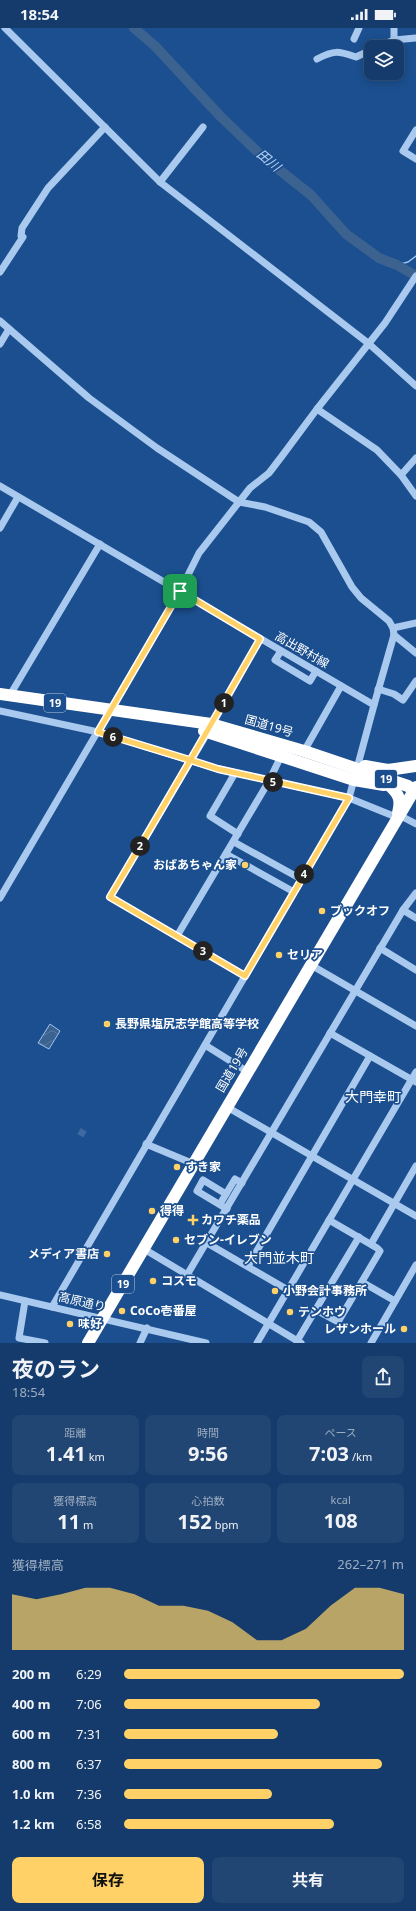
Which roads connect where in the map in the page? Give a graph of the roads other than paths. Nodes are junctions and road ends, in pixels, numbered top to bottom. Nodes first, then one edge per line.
1 (5, 28) edge
2 (359, 28) edge
3 (394, 28) edge
4 (416, 38) edge
5 (354, 39) dead end
6 (394, 40) joint
7 (364, 53) edge
8 (317, 59) dead end
9 (105, 127) junction
10 (203, 127) dead end
11 (416, 130) edge
12 (416, 159) edge
13 (160, 182) junction
14 (0, 272) edge
15 (416, 276) edge
16 (0, 321) edge
17 (9, 329) junction
18 (368, 343) junction
19 (0, 344) edge
20 (416, 386) edge
21 (317, 408) junction
22 (416, 458) edge
23 (401, 475) junction
24 (0, 486) edge
25 (416, 496) edge
26 (18, 497) junction
27 (238, 502) junction
28 (0, 528) edge
29 (100, 544) junction
30 (180, 591) junction
31 (416, 623) edge
32 (394, 632) junction
33 (260, 639) junction
34 (281, 651) junction
35 (416, 653) edge
36 (316, 671) junction
37 (416, 682) edge
38 (341, 686) junction
39 (378, 689) junction
40 (6, 695) edge
41 (374, 705) junction
42 (0, 711) edge
43 (110, 711) junction
44 (210, 728) junction
45 (98, 732) junction
46 (284, 751) junction
47 (302, 757) junction
48 (190, 760) junction
49 (416, 766) edge
50 (356, 771) junction
51 (235, 773) junction
52 (269, 781) junction
53 (390, 786) junction
54 (415, 791) edge
55 (349, 798) junction
56 (396, 816) junction
57 (416, 824) edge
58 (238, 834) junction
59 (234, 842) junction
60 (226, 854) junction
61 (301, 879) junction
62 (294, 892) junction
63 (416, 893) edge
64 (0, 898) edge
65 (403, 910) junction
66 (416, 918) edge
67 (177, 936) junction
68 (380, 948) junction
69 (311, 965) junction
70 (416, 970) edge
71 (245, 976) junction
72 (354, 991) junction
73 (416, 1026) edge
74 (330, 1033) junction
75 (205, 1045) junction
76 (370, 1056) junction
77 (248, 1072) junction
78 (416, 1072) edge
79 (414, 1081) edge
80 (227, 1107) junction
81 (271, 1133) junction
82 (146, 1144) junction
83 (312, 1156) junction
84 (194, 1164) junction
85 (416, 1166) edge
86 (353, 1180) junction
87 (242, 1183) junction
88 (226, 1194) junction
89 (220, 1204) junction
90 (394, 1204) junction
91 (227, 1208) junction
92 (416, 1216) edge
93 (329, 1220) junction
94 (359, 1237) junction
95 (207, 1243) junction
96 (370, 1244) junction
97 (144, 1249) junction
98 (416, 1265) edge
99 (248, 1266) junction
100 (187, 1275) junction
101 (362, 1282) junction
102 (288, 1290) junction
103 (0, 1295) edge
104 (25, 1301) junction
105 (395, 1301) junction
106 (52, 1306) junction
107 (316, 1310) junction
108 (103, 1318) junction
109 (269, 1324) junction
110 (147, 1328) junction
111 (299, 1342) edge
112 (45, 1343) edge
113 (88, 1343) edge
114 (140, 1343) edge
115 (206, 1343) edge
116 (257, 1343) edge
117 (370, 1343) edge

1 - 9 street
2 - 5 street
3 - 6 street
4 - 6 street
7 - 8 street
9 - 13 street
9 - 14 street
10 - 13 street
11 - 12 street
13 - 18 street
15 - 18 street
16 - 17 street
17 - 19 street
17 - 27 street
18 - 20 street
18 - 21 street
21 - 23 street
21 - 27 street
22 - 23 street
23 - 25 street
24 - 26 street, 高出野村線
26 - 28 street
26 - 29 street, 高出野村線
27 - 30 street
27 - 32 street
29 - 30 street, 高出野村線
29 - 40 street
30 - 33 street, 高出野村線
30 - 43 street
31 - 32 street
32 - 35 street
32 - 39 street
33 - 34 street, 高出野村線
33 - 44 street
34 - 36 street, 高出野村線
34 - 36 street
36 - 38 street, 高出野村線
37 - 39 street
38 - 41 street, 高出野村線
38 - 47 street
39 - 41 street
40 - 43 highway, 国道19号 / 19
41 - 50 street
42 - 45 street
43 - 44 highway, 国道19号 / 19
43 - 45 street
44 - 46 highway, 国道19号 / 19
44 - 48 street
45 - 48 street
45 - 64 street
46 - 47 highway, 国道19号 / 19
46 - 52 street
47 - 50 highway, 国道19号 / 19
48 - 51 street
48 - 67 street
49 - 50 highway
50 - 53 highway, 国道19号 / 19
50 - 54 highway, 国道19号 / 19
50 - 55 street
51 - 52 street
51 - 58 street
52 - 55 street
52 - 58 street
53 - 54 highway, 国道19号 / 19
53 - 56 highway
54 - 56 highway, 国道19号 / 19
55 - 56 street
55 - 61 street
56 - 57 street
56 - 69 highway, 国道19号 / 19
58 - 59 street
59 - 60 street
59 - 61 street
60 - 62 street
60 - 67 street
61 - 62 street
62 - 71 street
63 - 65 street
65 - 66 street
65 - 68 street
67 - 71 street
68 - 70 street
68 - 72 street
69 - 72 street
69 - 77 highway, 国道19号 / 19
71 - 75 street
72 - 73 street
72 - 74 street
74 - 76 street
74 - 81 street
75 - 77 street
75 - 82 street
76 - 79 street
76 - 83 street
77 - 80 highway, 国道19号 / 19
78 - 79 street
79 - 86 street
80 - 81 street
80 - 84 highway, 国道19号 / 19
81 - 83 street
81 - 87 street
82 - 84 street
82 - 106 street
83 - 86 street
83 - 99 street
84 - 97 highway, 国道19号 / 19
85 - 90 street
86 - 90 street
86 - 93 street
87 - 88 street
87 - 91 street
88 - 89 street
88 - 89 street
89 - 91 street
90 - 92 street
90 - 96 street
91 - 95 street
93 - 94 street
93 - 102 street
94 - 96 street
94 - 107 street
95 - 99 street
95 - 100 street
96 - 101 street
97 - 100 street
97 - 108 highway, 国道19号 / 19
98 - 105 street
99 - 102 street
100 - 109 street
101 - 105 street
101 - 107 street
102 - 109 street
103 - 104 street, 高原通り
104 - 106 street, 高原通り
104 - 112 street
105 - 117 street
106 - 108 street, 高原通り
107 - 111 street
108 - 110 street, 高原通り
108 - 113 highway, 国道19号 / 19
109 - 111 street
109 - 116 street
110 - 114 street
110 - 115 street, 高原通り

